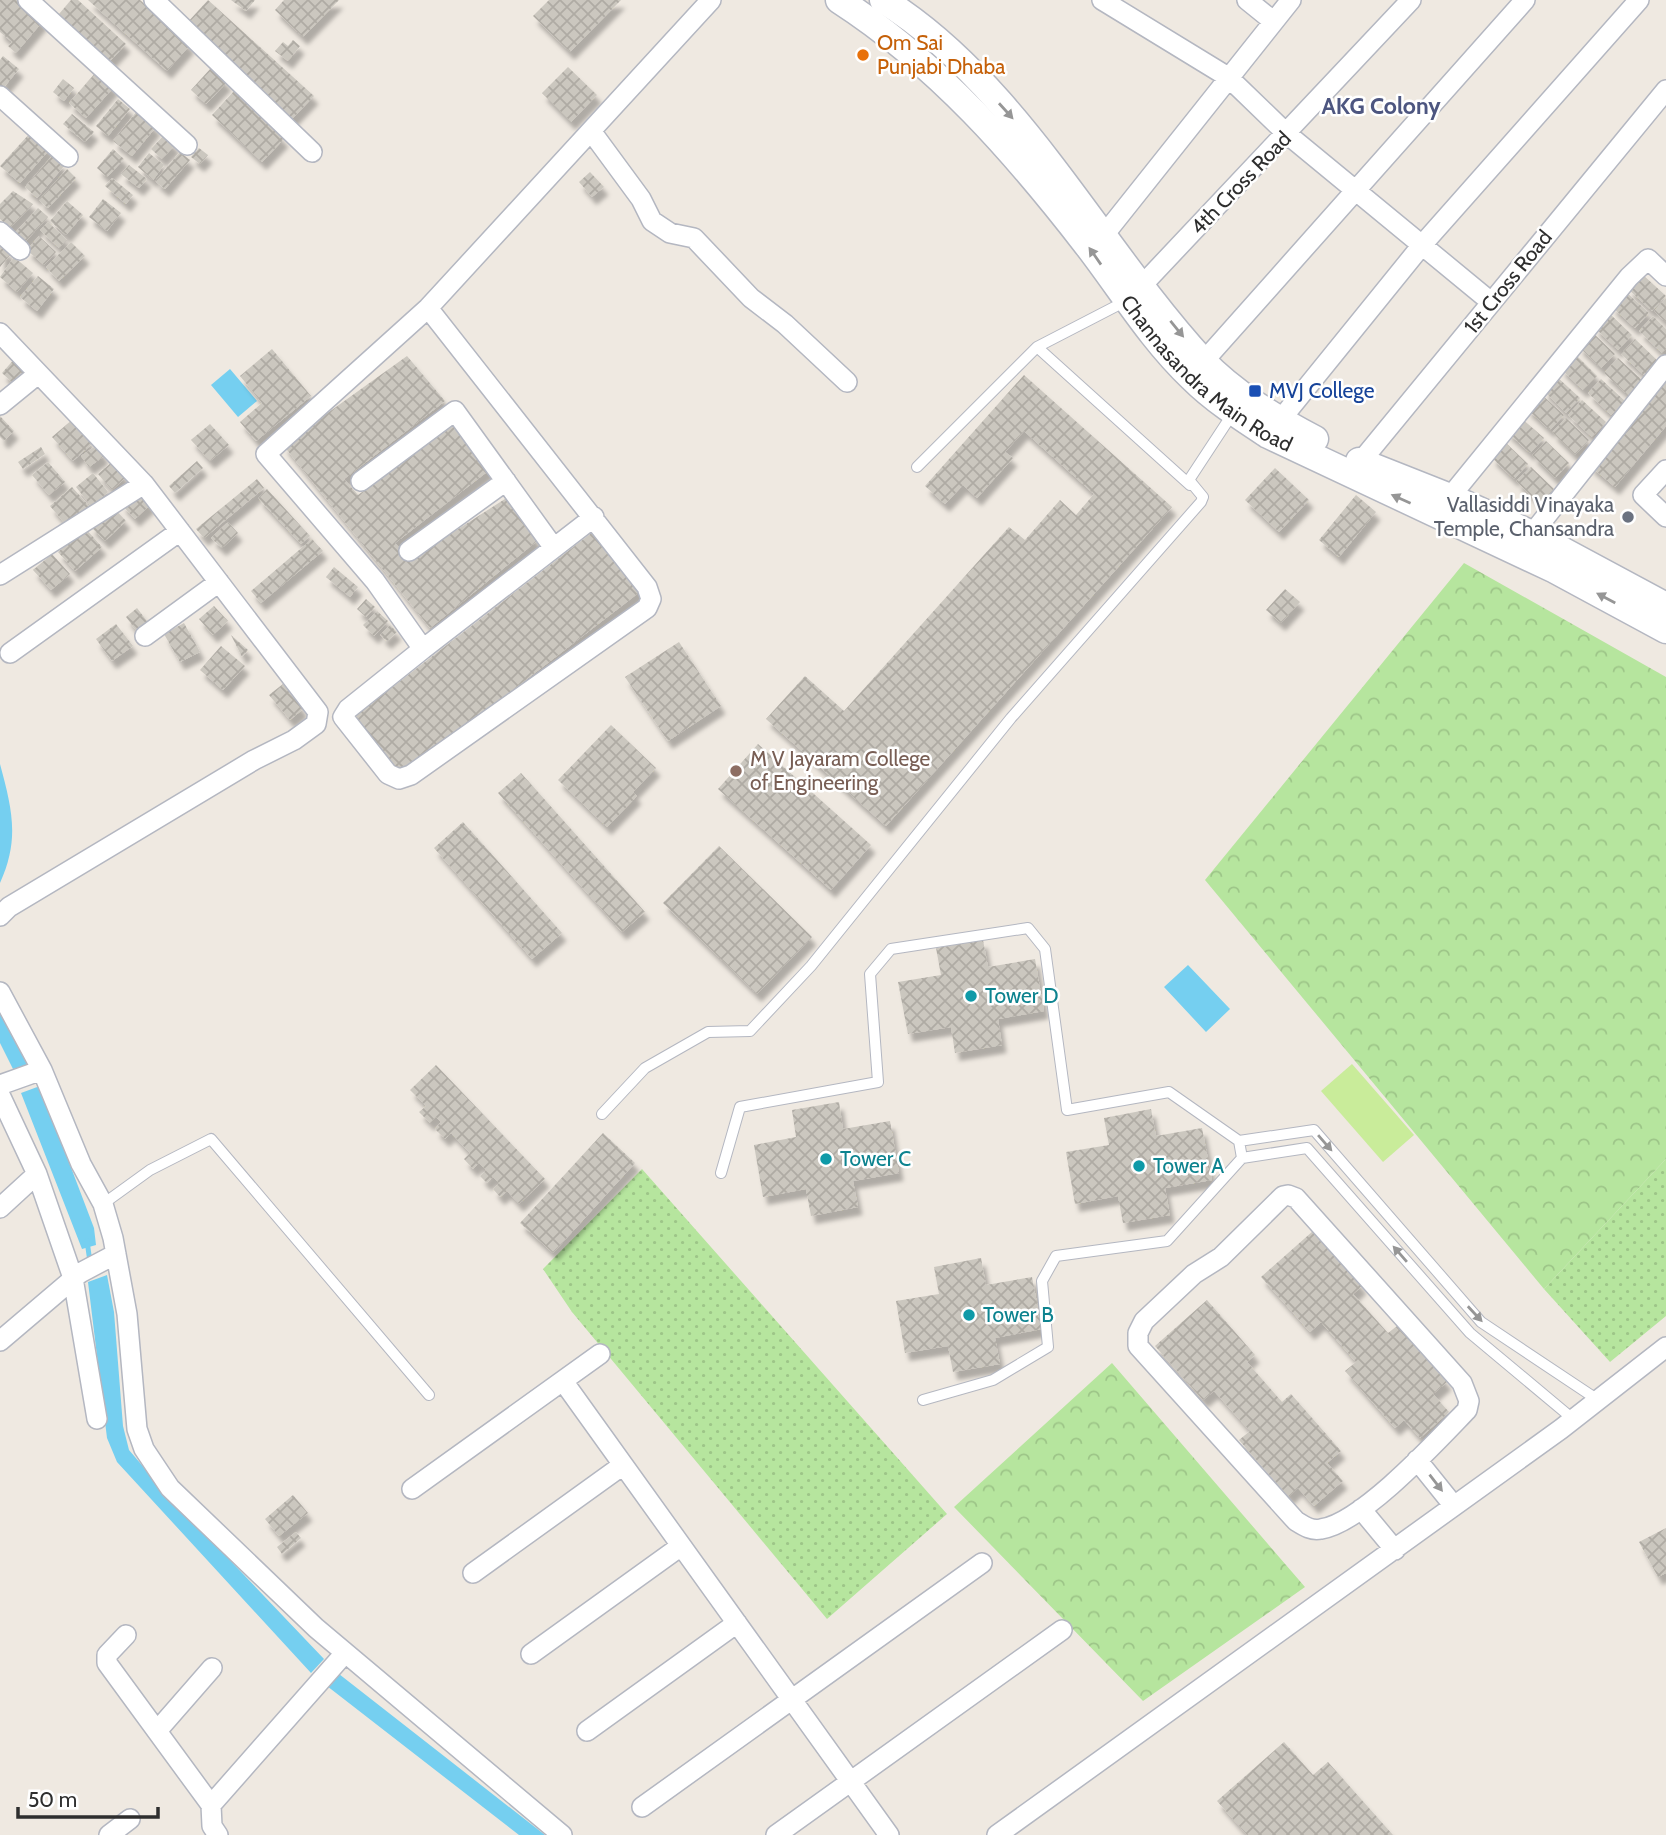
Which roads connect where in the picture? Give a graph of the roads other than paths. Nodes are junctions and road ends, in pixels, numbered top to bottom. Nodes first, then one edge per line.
1 (28, 0) edge
2 (154, 0) edge
3 (710, 0) edge
4 (839, 0) edge
5 (883, 0) edge
6 (1101, 0) edge
7 (1247, 0) edge
8 (1291, 0) edge
9 (1411, 0) edge
10 (1525, 0) edge
11 (1639, 0) edge
12 (1273, 21) junction
13 (922, 46) junction
14 (1228, 77) junction
15 (1666, 90) edge
16 (0, 96) edge
17 (591, 131) junction
18 (1287, 134) junction
19 (187, 145) dead end
20 (312, 152) dead end
21 (68, 157) dead end
22 (1353, 190) junction
23 (0, 232) edge
24 (1104, 235) junction
25 (1422, 245) junction
26 (20, 250) dead end
27 (1666, 276) edge
28 (1134, 294) junction
29 (1491, 302) junction
30 (428, 308) junction
31 (0, 333) edge
32 (1037, 347) junction
33 (1203, 362) junction
34 (1666, 365) edge
35 (38, 374) junction
36 (847, 382) dead end
37 (0, 405) edge
38 (1234, 413) junction
39 (1274, 428) junction
40 (917, 467) dead end
41 (1355, 468) junction
42 (1666, 470) edge
43 (361, 481) dead end
44 (506, 481) junction
45 (144, 484) junction
46 (1191, 485) junction
47 (1450, 497) junction
48 (594, 517) junction
49 (1666, 517) edge
50 (180, 531) junction
51 (1532, 534) junction
52 (554, 548) junction
53 (409, 551) dead end
54 (0, 575) edge
55 (219, 582) junction
56 (1666, 606) edge
57 (1666, 630) edge
58 (145, 636) dead end
59 (423, 649) junction
60 (10, 653) dead end
61 (0, 916) edge
62 (0, 992) edge
63 (22, 1077) edge
64 (0, 1095) edge
65 (602, 1114) dead end
66 (1239, 1141) junction
67 (1242, 1158) junction
68 (37, 1174) junction
69 (721, 1174) dead end
70 (103, 1205) junction
71 (0, 1208) edge
72 (93, 1266) junction
73 (0, 1341) edge
74 (1666, 1347) edge
75 (600, 1354) dead end
76 (563, 1381) junction
77 (429, 1395) dead end
78 (923, 1400) dead end
79 (1598, 1400) junction
80 (97, 1419) dead end
81 (1573, 1419) junction
82 (1418, 1460) junction
83 (623, 1465) junction
84 (412, 1489) dead end
85 (1454, 1506) junction
86 (1361, 1509) junction
87 (681, 1546) junction
88 (1395, 1550) junction
89 (982, 1563) dead end
90 (473, 1573) dead end
91 (737, 1623) junction
92 (1062, 1630) dead end
93 (126, 1635) dead end
94 (531, 1654) dead end
95 (340, 1659) junction
96 (212, 1668) dead end
97 (792, 1700) junction
98 (157, 1731) junction
99 (587, 1731) dead end
100 (850, 1782) junction
101 (211, 1805) junction
102 (642, 1807) dead end
103 (130, 1819) dead end
104 (109, 1835) edge
105 (218, 1835) edge
106 (562, 1835) edge
107 (776, 1835) edge
108 (889, 1835) edge
109 (997, 1835) edge

1 - 19 street
2 - 20 street
3 - 17 street
4 - 13 main road, Channasandra Main Road
5 - 13 main road, Channasandra Main Road
6 - 14 street
7 - 12 street
8 - 12 street
9 - 18 street, 4th Cross Road
10 - 22 street
11 - 25 street
12 - 14 street
13 -> 24 main road, Channasandra Main Road
28 -> 13 main road, Channasandra Main Road
14 - 18 street
14 - 24 street
15 - 29 street, 1st Cross Road
16 - 21 street
17 - 30 street
17 - 36 street
18 - 22 street
18 - 28 street, 4th Cross Road
22 - 25 street
22 - 33 street
23 - 26 street
24 - 28 main road, Channasandra Main Road
25 - 29 street
25 - 39 street
27 - 47 street
28 - 32 lane
28 -> 33 main road, Channasandra Main Road
28 - 38 main road, Channasandra Main Road
29 - 41 street, 1st Cross Road
30 - 48 street
30 - 59 street
31 - 35 street
32 - 40 lane
32 - 46 lane
33 - 39 main road, Channasandra Main Road
34 - 51 street
35 - 37 street
35 - 45 street
38 - 39 main road, Channasandra Main Road
38 - 46 lane
39 - 41 main road, Channasandra Main Road
41 - 47 main road, Channasandra Main Road
57 -> 41 main road, Channasandra Main Road
42 - 49 street
43 - 44 street
44 - 52 street
44 - 53 street
45 - 50 street
45 - 54 street
46 - 65 lane
47 - 51 main road, Channasandra Main Road
48 - 52 street
48 - 59 street
50 - 55 street
50 - 60 street
51 - 56 main road, Channasandra Main Road
52 - 59 street
55 - 58 street
55 - 61 street
62 - 63 street
63 - 70 street
64 - 68 street
66 - 67 lane
66 - 69 lane
66 -> 79 lane
67 - 78 lane
81 -> 67 lane
68 - 71 street
68 - 72 street
70 - 72 street
70 - 77 lane
72 - 73 street
72 - 80 street
72 - 95 street
74 - 79 street
75 - 76 street
76 - 83 street
76 - 84 street
79 - 81 street
81 - 85 street
82 -> 85 street
82 - 86 street
82 - 86 street
83 - 87 street
83 - 90 street
85 - 88 street
86 - 88 street
87 - 91 street
87 - 94 street
88 - 109 street
89 - 97 street
91 - 97 street
91 - 99 street
92 - 100 street
93 - 98 street
95 - 101 street
95 - 106 street
96 - 98 street
97 - 100 street
97 - 102 street
98 - 101 street
100 - 107 street
100 - 108 street
101 - 105 street
103 - 104 street

